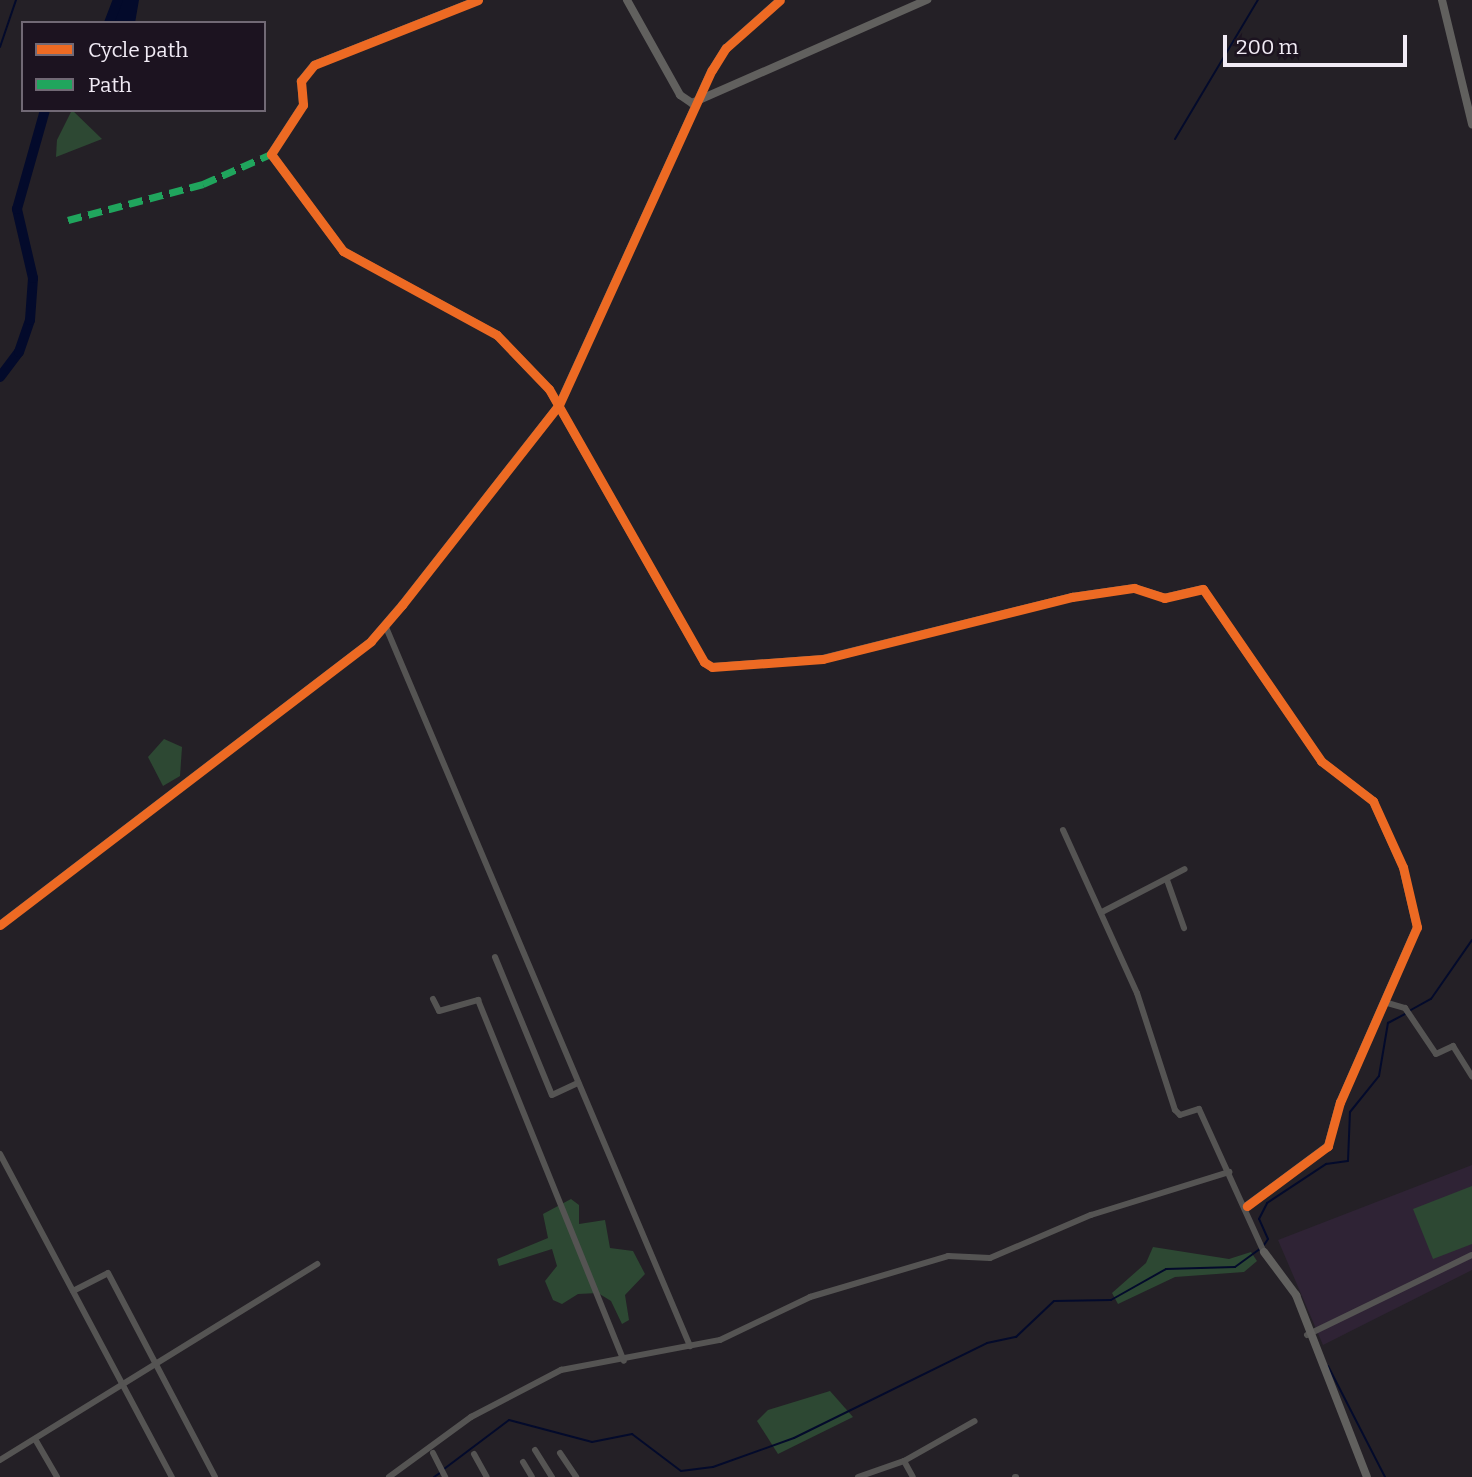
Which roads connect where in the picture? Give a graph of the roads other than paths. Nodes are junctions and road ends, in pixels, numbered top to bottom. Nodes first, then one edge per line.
1 (478, 0) edge
2 (627, 0) edge
3 (780, 0) edge
4 (927, 0) edge
5 (1442, 0) edge
6 (699, 101) junction
7 (1472, 124) edge
8 (559, 405) junction
9 (385, 625) junction
10 (1063, 830) dead end
11 (1185, 869) dead end
12 (1167, 880) junction
13 (1102, 912) junction
14 (0, 925) edge
15 (1184, 928) dead end
16 (495, 957) dead end
17 (433, 999) dead end
18 (1384, 1002) junction
19 (1472, 1076) edge
20 (579, 1083) junction
21 (0, 1154) edge
22 (1229, 1172) junction
23 (1247, 1206) junction
24 (1262, 1250) joint
25 (1472, 1255) edge
26 (317, 1264) dead end
27 (73, 1291) junction
28 (1307, 1335) junction
29 (690, 1346) junction
30 (624, 1361) junction
31 (156, 1364) junction
32 (122, 1384) junction
33 (975, 1421) dead end
34 (35, 1438) junction
35 (535, 1450) dead end
36 (433, 1453) dead end
37 (560, 1453) dead end
38 (474, 1454) dead end
39 (0, 1460) edge
40 (904, 1461) junction
41 (523, 1462) dead end
42 (57, 1477) edge
43 (172, 1477) edge
44 (215, 1477) edge
45 (389, 1477) edge
46 (446, 1477) edge
47 (487, 1477) edge
48 (532, 1477) edge
49 (552, 1477) edge
50 (576, 1477) edge
51 (858, 1477) edge
52 (913, 1477) edge
53 (1367, 1477) edge

1 - 8 street
2 - 6 street
3 - 6 street
4 - 6 street
5 - 7 street
6 - 8 street
8 - 9 street
8 - 18 street
9 - 14 street
9 - 20 street
10 - 13 street
11 - 12 street
12 - 13 street
12 - 15 street
13 - 22 street
16 - 20 street
17 - 30 street
18 - 19 street
18 - 23 street
20 - 29 street
21 - 27 street
22 - 23 street
22 - 29 street
23 - 24 street
24 - 28 street
25 - 28 street
26 - 31 street
27 - 31 street
27 - 32 street
28 - 53 street
29 - 30 street
30 - 45 street
31 - 32 street
31 - 44 street
32 - 34 street
32 - 43 street
33 - 40 street
34 - 39 street
34 - 42 street
35 - 49 street
36 - 46 street
37 - 50 street
38 - 47 street
40 - 51 street
40 - 52 street
41 - 48 street

